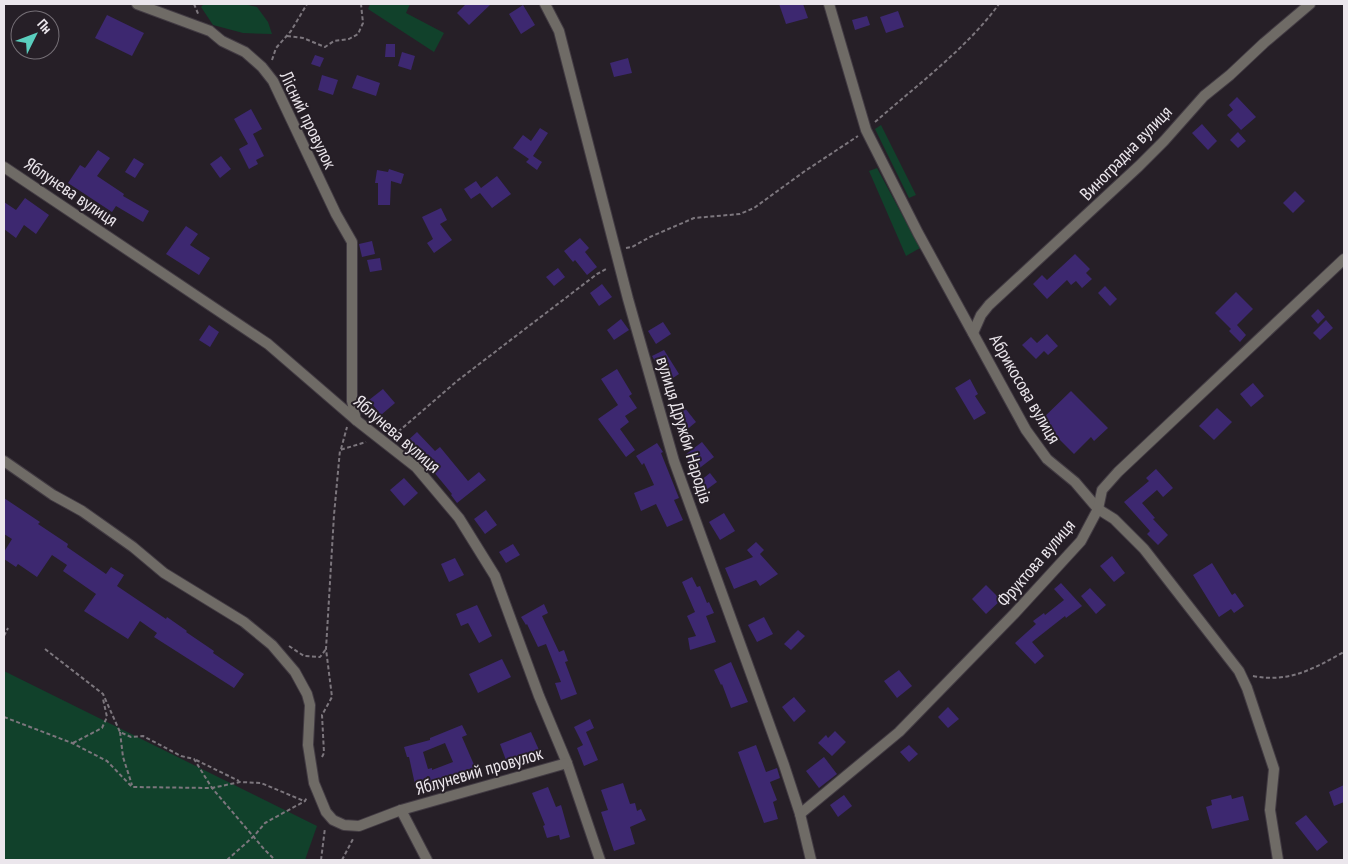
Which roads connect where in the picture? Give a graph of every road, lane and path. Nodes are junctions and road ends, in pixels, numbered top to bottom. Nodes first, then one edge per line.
1 (137, 4) edge
2 (307, 4) edge
3 (361, 4) edge
4 (545, 4) edge
5 (829, 4) edge
6 (999, 4) edge
7 (1310, 4) edge
8 (287, 36) junction
9 (273, 81) junction
10 (866, 130) junction
11 (4, 167) edge
12 (616, 250) junction
13 (1344, 259) edge
14 (619, 262) junction
15 (973, 333) junction
16 (354, 418) junction
17 (379, 438) junction
18 (340, 450) junction
19 (4, 460) edge
20 (1098, 510) junction
21 (8, 628) dead end
22 (4, 636) edge
23 (272, 645) junction
24 (45, 649) dead end
25 (326, 649) junction
26 (1344, 652) edge
27 (1239, 671) junction
28 (103, 694) junction
29 (4, 717) edge
30 (120, 732) junction
31 (72, 743) junction
32 (194, 759) junction
33 (321, 760) dead end
34 (567, 763) junction
35 (240, 782) junction
36 (314, 783) junction
37 (132, 787) junction
38 (212, 788) junction
39 (305, 801) junction
40 (311, 802) dead end
41 (401, 810) junction
42 (326, 812) junction
43 (800, 814) junction
44 (359, 826) junction
45 (254, 836) junction
46 (228, 860) edge
47 (275, 860) edge
48 (321, 860) edge
49 (342, 860) edge
50 (428, 860) edge
51 (600, 860) edge
52 (811, 860) edge
53 (1278, 860) edge

1 - 9 street, Лісний провулок
2 - 8 path
3 - 8 path
4 - 12 street, вулиця Дружби Народів
5 - 10 street, Абрикосова вулиця
6 - 10 path
7 - 15 street, Виноградна вулиця
8 - 9 path
9 - 16 street, Лісний провулок
10 - 12 path
10 - 15 street, Абрикосова вулиця
11 - 16 street, Яблунева вулиця
12 - 14 street, вулиця Дружби Народів
13 - 20 street, Фруктова вулиця
14 - 17 path
14 - 43 street, вулиця Дружби Народів
15 - 20 street, Абрикосова вулиця
16 - 17 street, Яблунева вулиця
16 - 18 path
17 - 18 path
17 - 34 street, Яблунева вулиця
18 - 25 path
19 - 23 street
20 - 27 street, Абрикосова вулиця
20 - 43 street, Фруктова вулиця
21 - 22 path
23 - 25 path
23 - 36 street
24 - 28 path
25 - 33 path
26 - 27 path
27 - 53 street, Абрикосова вулиця
28 - 30 path
28 - 31 path
29 - 31 path
30 - 32 path
30 - 37 path
31 - 37 path
32 - 35 path
32 - 38 path
34 - 41 street, Яблуневий провулок
34 - 51 street, Яблунева вулиця
35 - 38 path
35 - 39 path
36 - 39 path
36 - 42 street
37 - 38 path
38 - 45 path
39 - 40 path
39 - 45 path
41 - 44 street, Яблуневий провулок
41 - 50 street
42 - 44 street
42 - 48 path
43 - 52 street, вулиця Дружби Народів
44 - 49 path
45 - 46 path
45 - 47 path

